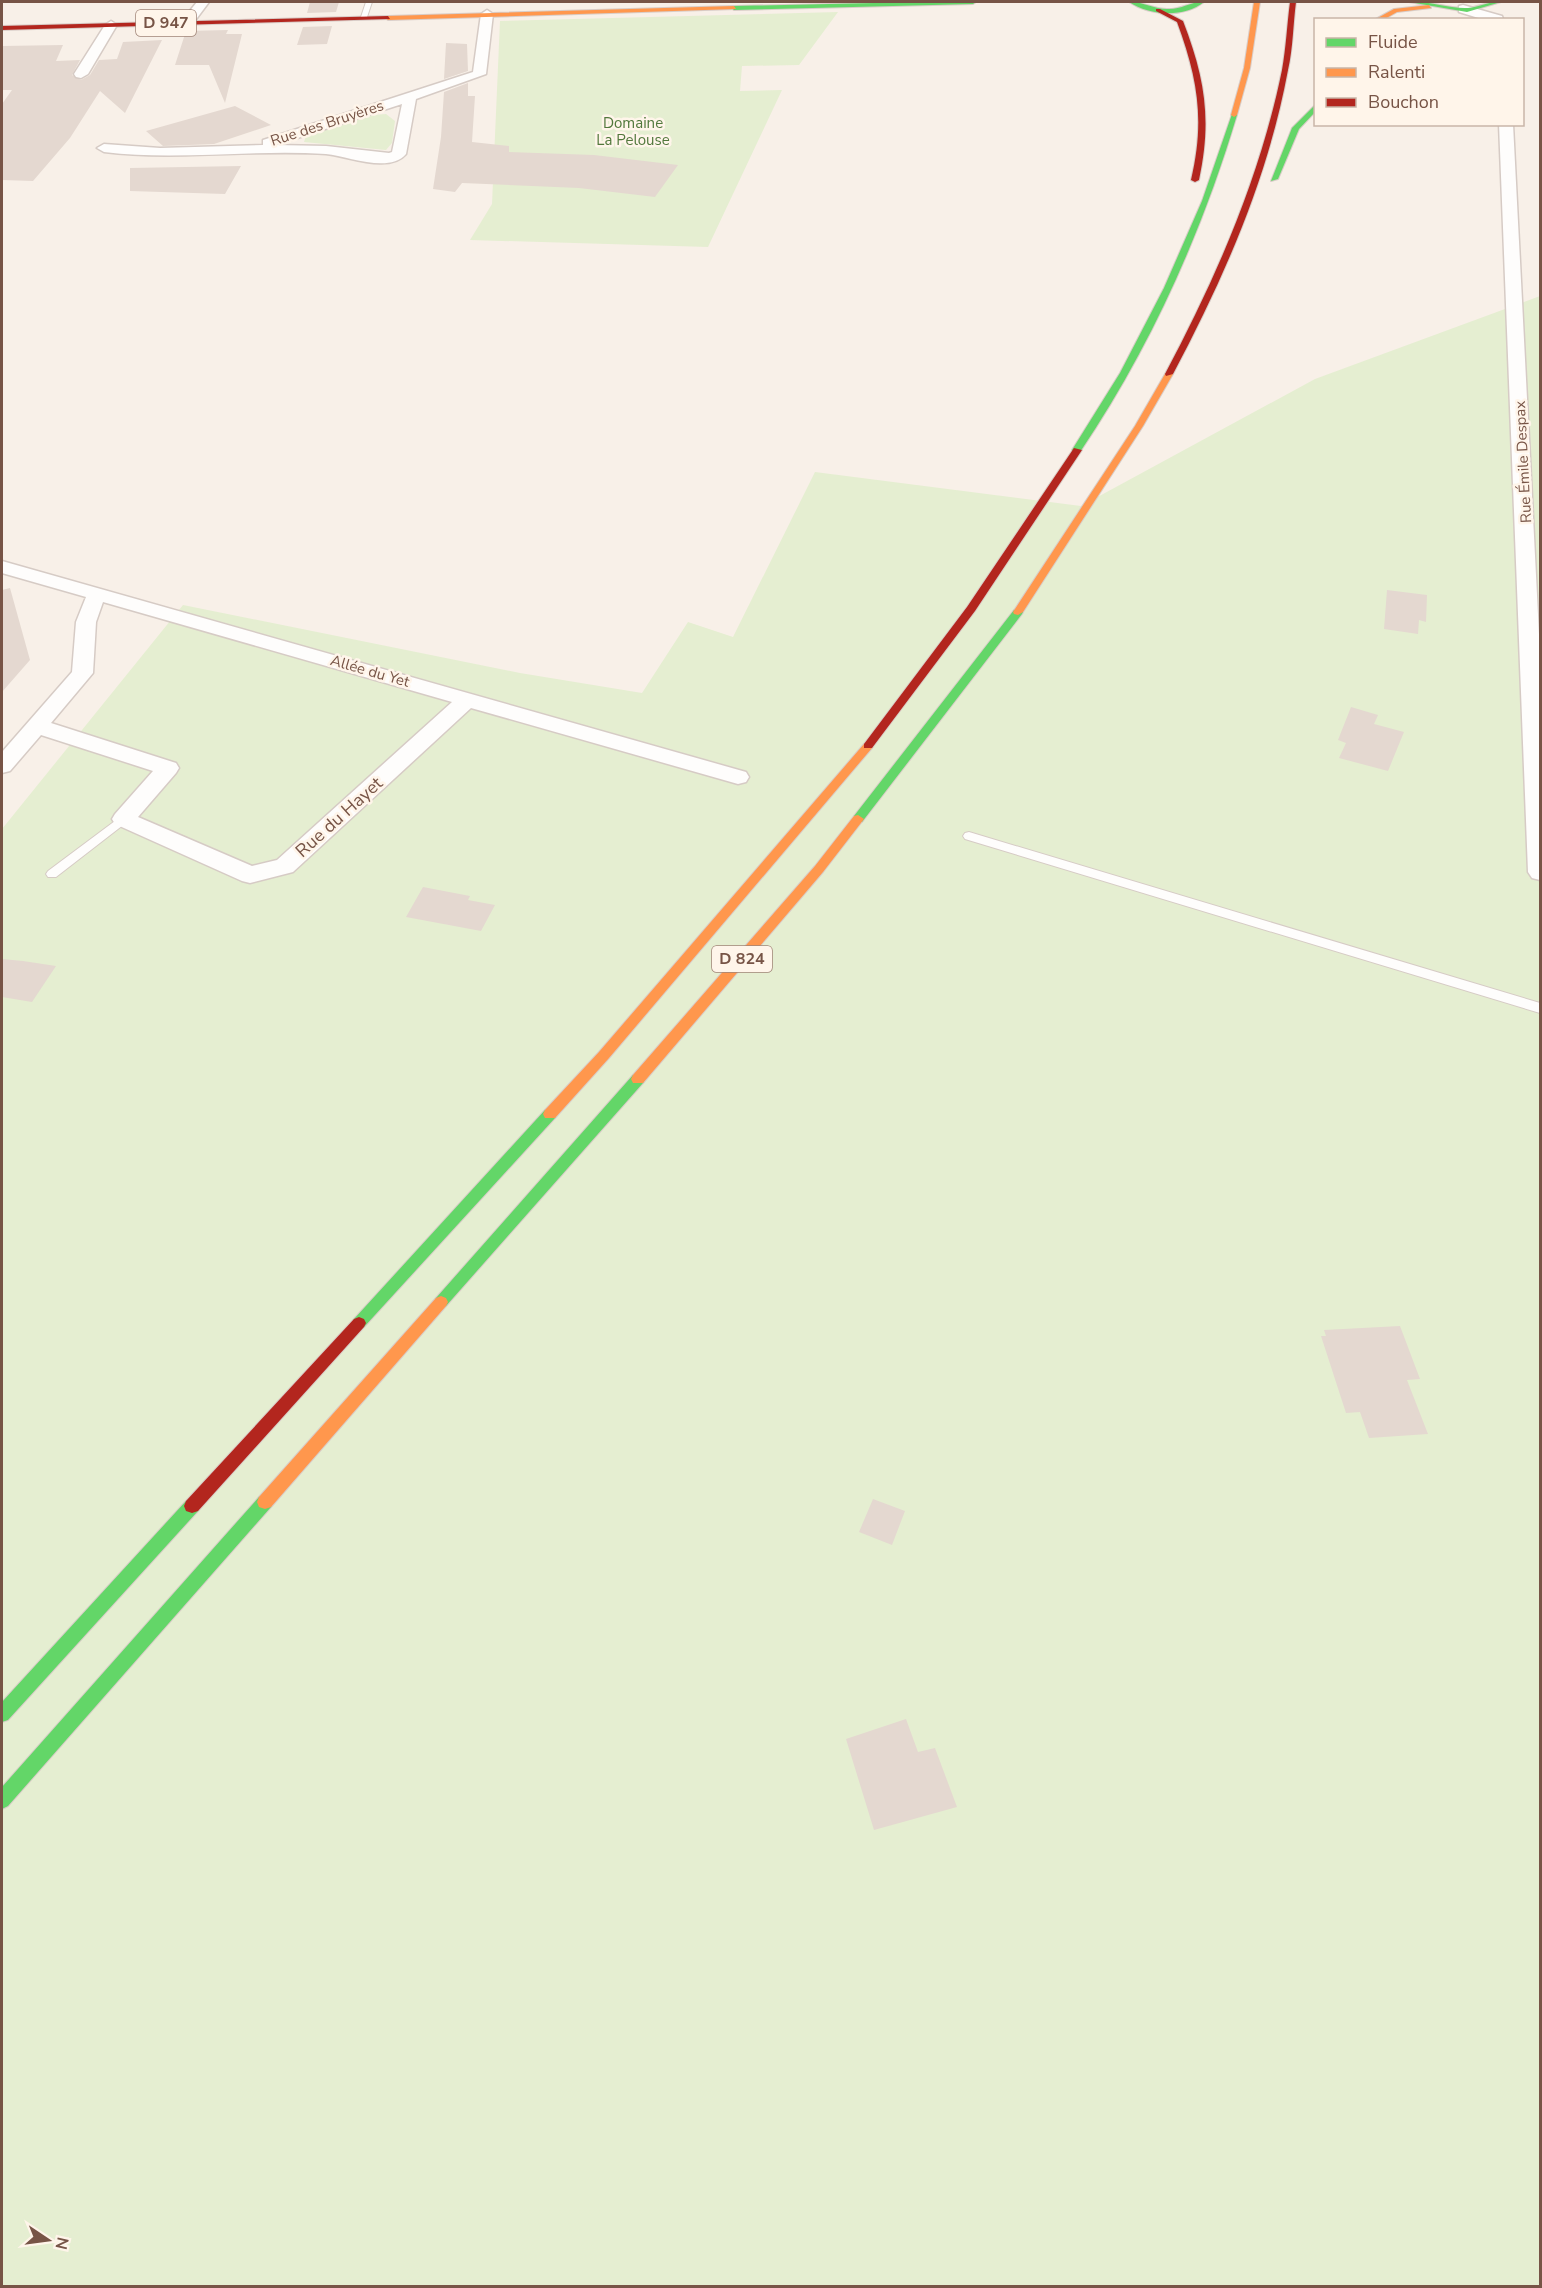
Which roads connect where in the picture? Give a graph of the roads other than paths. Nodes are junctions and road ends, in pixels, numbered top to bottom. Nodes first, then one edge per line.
1 (203, 2) edge
2 (369, 2) edge
3 (974, 2) edge
4 (1117, 2) edge
5 (1133, 2) edge
6 (1202, 2) edge
7 (1257, 2) edge
8 (1293, 2) edge
9 (1412, 2) edge
10 (1496, 3) edge
11 (712, 5) edge
12 (603, 6) edge
13 (1429, 7) junction
14 (1463, 9) junction
15 (1158, 10) junction
16 (487, 14) junction
17 (364, 17) junction
18 (1381, 18) edge
19 (1494, 18) edge
20 (1497, 18) edge
21 (186, 23) junction
22 (111, 25) junction
23 (2, 28) edge
24 (81, 74) dead end
25 (410, 96) junction
26 (1314, 108) edge
27 (1506, 126) edge
28 (104, 148) dead end
29 (244, 150) junction
30 (1271, 188) dead end
31 (1178, 264) junction
32 (1238, 264) dead end
33 (1197, 319) junction
34 (2, 567) edge
35 (98, 595) junction
36 (468, 699) junction
37 (36, 726) junction
38 (2, 766) edge
39 (738, 777) dead end
40 (123, 819) junction
41 (969, 836) dead end
42 (1540, 872) edge
43 (52, 874) dead end
44 (1540, 1008) edge
45 (2, 1714) edge
46 (2, 1800) edge

1 - 21 street
2 - 17 lane
3 - 11 main road, D 947
4 - 5 main road
5 - 15 main road
6 - 15 main road
7 - 31 main road, D 824
8 - 33 main road, D 824
9 - 13 main road
10 - 14 main road
10 - 20 street
11 - 12 main road, D 947
12 - 16 main road, D 947
13 - 14 main road
13 - 18 main road
14 - 19 street
15 - 31 main road
16 - 17 main road, D 947
16 - 25 street, Rue des Bruyères
17 - 21 main road, D 947
21 - 22 main road, D 947
22 - 23 main road, D 947
22 - 24 street
25 - 29 street, Rue des Bruyères
25 - 29 street, Rue des Bruyères
26 - 30 main road
27 - 42 street, Rue Émile Despax
28 - 29 street, Rue des Bruyères
31 - 45 main road, D 824
32 - 33 main road
33 - 46 main road, D 824
34 - 35 street, Allée du Yet
35 - 36 street, Allée du Yet
35 - 37 street
36 - 39 street, Allée du Yet
36 - 40 street, Rue du Hayet
37 - 38 street
37 - 40 street
40 - 43 lane
41 - 44 lane

